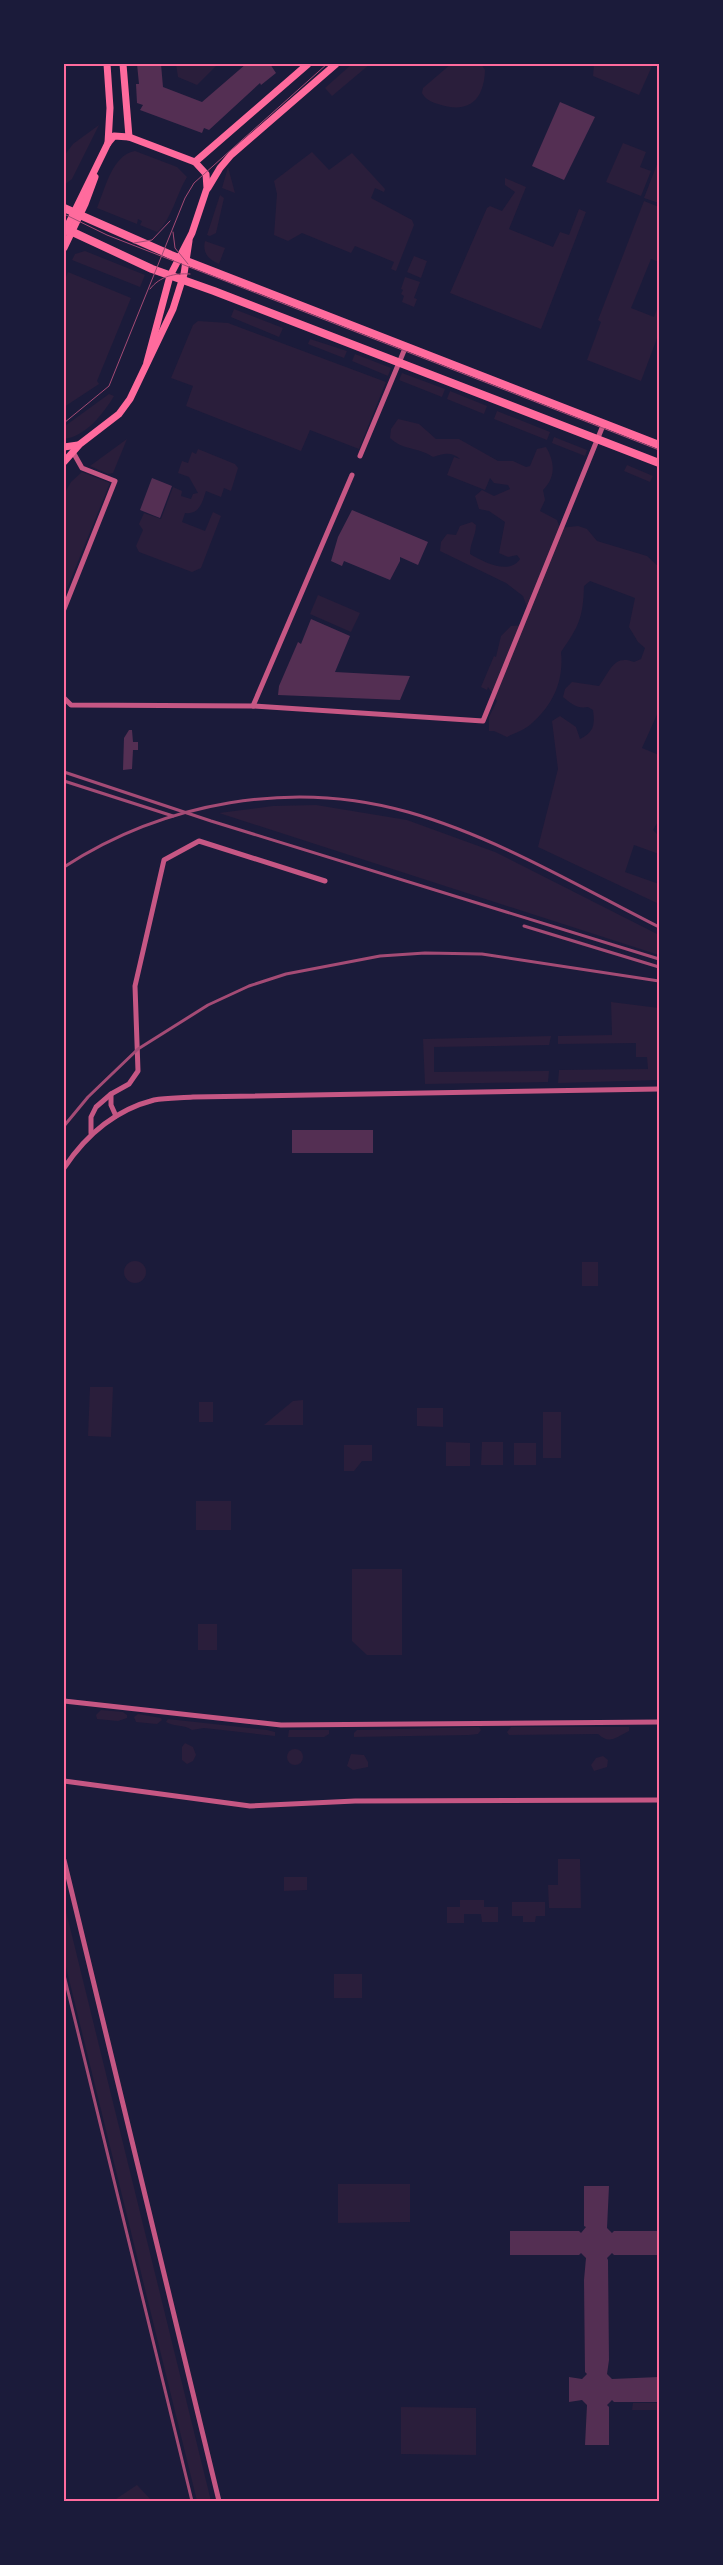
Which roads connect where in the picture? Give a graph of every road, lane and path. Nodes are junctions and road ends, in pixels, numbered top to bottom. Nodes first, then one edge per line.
1 (107, 64) edge
2 (123, 64) edge
3 (308, 64) edge
4 (336, 64) edge
5 (129, 137) junction
6 (108, 143) junction
7 (194, 162) junction
8 (207, 188) junction
9 (64, 208) edge
10 (76, 214) junction
11 (66, 230) edge
12 (64, 248) edge
13 (182, 259) junction
14 (170, 276) junction
15 (182, 281) junction
16 (406, 346) junction
17 (147, 362) junction
18 (400, 362) junction
19 (604, 423) junction
20 (598, 439) junction
21 (80, 444) junction
22 (659, 445) edge
23 (64, 447) edge
24 (73, 452) junction
25 (360, 456) dead end
26 (64, 462) edge
27 (659, 463) edge
28 (352, 475) dead end
29 (64, 609) edge
30 (64, 698) edge
31 (252, 706) junction
32 (325, 882) dead end
33 (659, 1089) edge
34 (111, 1094) junction
35 (116, 1116) junction
36 (91, 1134) junction
37 (64, 1168) edge
38 (64, 1701) edge
39 (659, 1722) edge
40 (64, 1781) edge
41 (659, 1800) edge
42 (64, 1860) edge
43 (219, 2501) edge

1 - 6 main road
2 - 5 main road
3 - 7 main road
4 - 8 main road
5 - 6 main road
5 - 7 main road
6 - 10 main road
7 - 8 main road
8 - 13 main road
9 - 10 main road
10 - 11 main road
10 - 13 main road
11 - 12 main road
11 - 14 main road
13 - 14 main road
13 - 15 main road
13 - 16 main road
14 - 15 main road
14 - 17 main road
15 - 17 main road
15 - 18 main road
16 - 18 street
16 - 19 main road
17 - 21 main road
18 - 20 main road
18 - 25 street
19 - 20 street
19 - 22 main road
20 - 27 main road
20 - 31 street
21 - 23 main road
21 - 24 main road
24 - 26 main road
24 - 29 street
28 - 31 street
30 - 31 street
32 - 34 street
33 - 35 street
34 - 35 street
34 - 36 street
35 - 36 street
36 - 37 street
38 - 39 street
40 - 41 street
42 - 43 street

